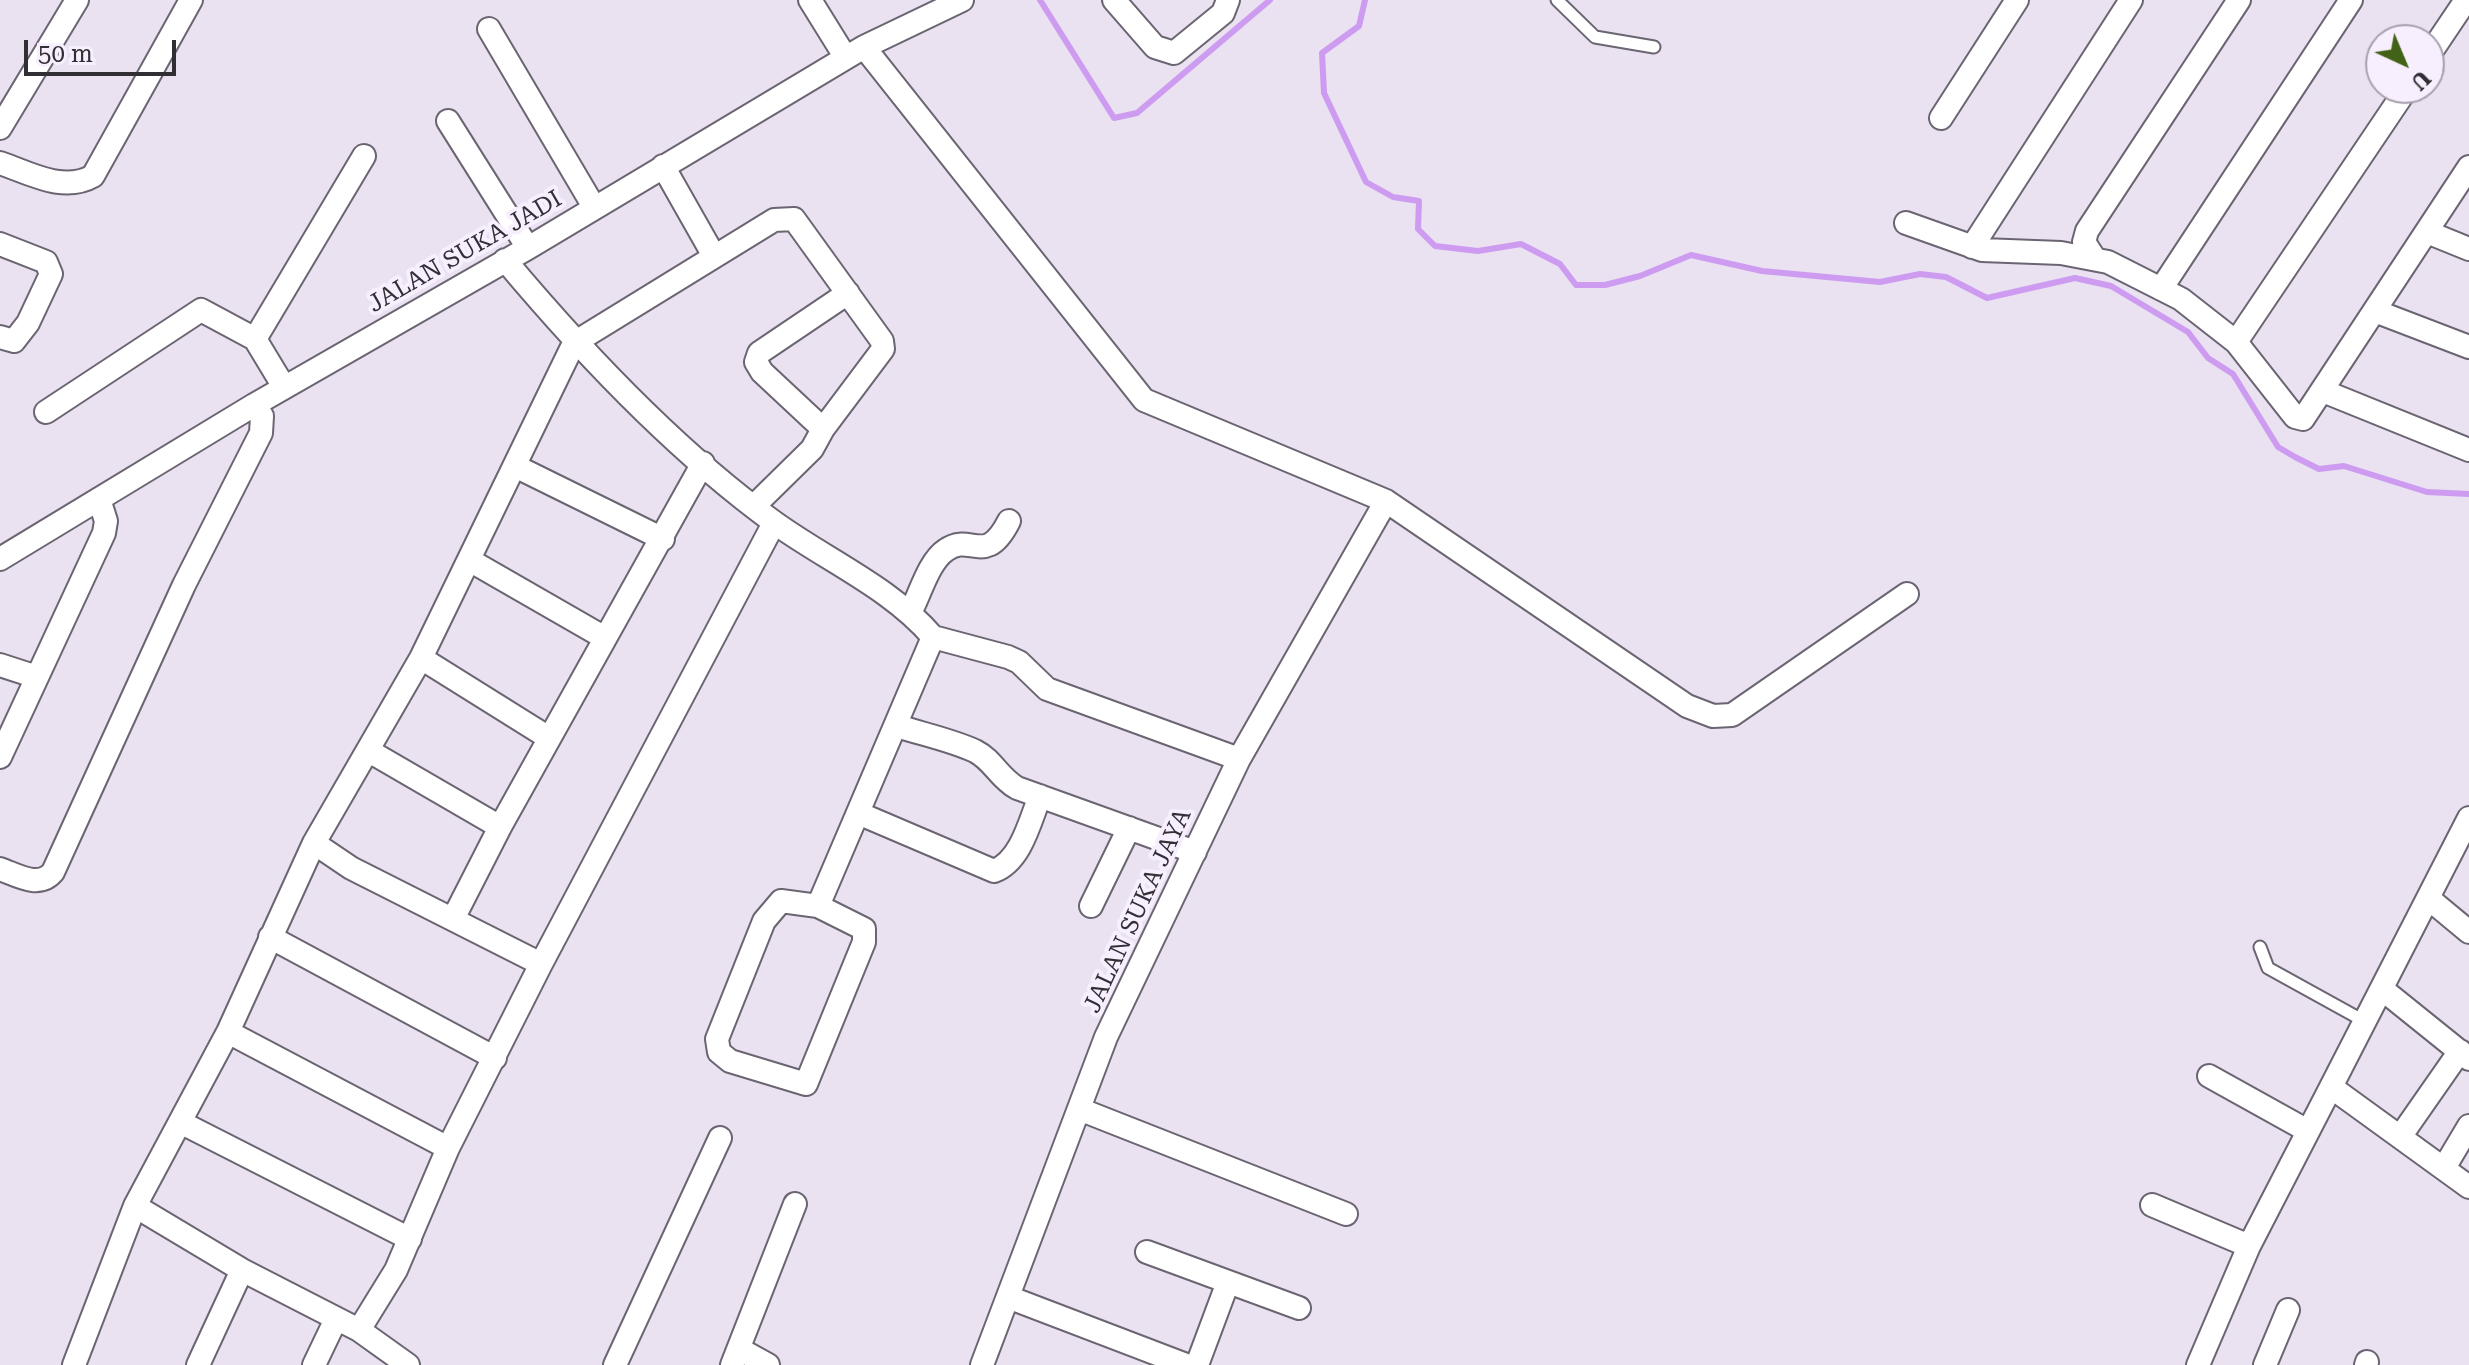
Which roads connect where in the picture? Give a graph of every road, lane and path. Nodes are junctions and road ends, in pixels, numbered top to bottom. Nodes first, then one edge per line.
1 (77, 0) edge
2 (191, 0) edge
3 (810, 0) edge
4 (962, 0) edge
5 (1114, 0) edge
6 (1228, 0) edge
7 (1557, 0) edge
8 (2017, 0) edge
9 (2131, 0) edge
10 (2239, 0) edge
11 (2351, 0) edge
12 (2466, 0) edge
13 (933, 6) edge
14 (489, 29) dead end
15 (2445, 31) edge
16 (1654, 47) dead end
17 (855, 53) junction
18 (2396, 104) edge
19 (1941, 118) dead end
20 (448, 121) dead end
21 (0, 128) edge
22 (364, 156) dead end
23 (0, 163) edge
24 (663, 166) junction
25 (2469, 167) edge
26 (594, 207) junction
27 (1906, 223) dead end
28 (2427, 232) junction
29 (0, 244) edge
30 (1972, 247) junction
31 (528, 248) junction
32 (2469, 249) edge
33 (714, 256) junction
34 (2095, 259) junction
35 (505, 260) junction
36 (2161, 289) junction
37 (848, 293) junction
38 (2375, 311) junction
39 (0, 337) edge
40 (255, 339) junction
41 (2236, 342) junction
42 (574, 343) junction
43 (2469, 347) edge
44 (284, 387) junction
45 (2323, 391) junction
46 (254, 405) junction
47 (46, 412) dead end
48 (823, 429) junction
49 (2469, 450) edge
50 (703, 463) junction
51 (517, 467) junction
52 (99, 499) junction
53 (1386, 501) junction
54 (754, 506) junction
55 (1009, 521) dead end
56 (774, 523) junction
57 (663, 539) junction
58 (0, 559) edge
59 (471, 561) junction
60 (1907, 594) dead end
61 (911, 611) junction
62 (933, 637) junction
63 (605, 638) junction
64 (421, 658) junction
65 (0, 665) edge
66 (37, 677) junction
67 (897, 726) junction
68 (549, 738) junction
69 (369, 751) junction
70 (0, 757) edge
71 (1239, 759) junction
72 (1040, 796) junction
73 (858, 813) junction
74 (2469, 818) edge
75 (500, 827) junction
76 (1129, 828) junction
77 (314, 843) junction
78 (1195, 852) junction
79 (0, 869) edge
80 (2428, 898) junction
81 (818, 906) junction
82 (1091, 906) dead end
83 (453, 919) junction
84 (2469, 932) edge
85 (270, 937) junction
86 (2260, 947) dead end
87 (541, 964) junction
88 (2382, 989) junction
89 (2364, 1021) junction
90 (228, 1032) junction
91 (2464, 1055) edge
92 (495, 1058) junction
93 (2209, 1076) dead end
94 (2331, 1087) junction
95 (1079, 1109) junction
96 (180, 1122) junction
97 (2469, 1126) edge
98 (2308, 1131) junction
99 (2400, 1137) junction
100 (720, 1138) dead end
101 (448, 1148) junction
102 (2444, 1168) junction
103 (2469, 1187) edge
104 (795, 1204) dead end
105 (2152, 1205) dead end
106 (135, 1206) junction
107 (1346, 1214) dead end
108 (410, 1239) junction
109 (2249, 1246) junction
110 (1147, 1252) dead end
111 (242, 1270) junction
112 (1228, 1282) junction
113 (1008, 1297) junction
114 (1299, 1308) dead end
115 (2288, 1310) dead end
116 (336, 1319) junction
117 (359, 1330) junction
118 (735, 1357) edge
119 (74, 1365) edge
120 (198, 1365) edge
121 (314, 1365) edge
122 (408, 1365) edge
123 (615, 1365) edge
124 (768, 1365) edge
125 (982, 1365) edge
126 (1186, 1365) edge
127 (1197, 1365) edge
128 (2198, 1365) edge
129 (2265, 1365) edge

1 - 21 street
2 - 23 street
3 - 17 street
4 - 13 street, JALAN SUKA JADI
5 - 6 street
7 - 16 lane
8 - 19 street
9 - 30 street
10 - 34 street
11 - 36 street
12 - 15 street
13 - 17 street, JALAN SUKA JADI
14 - 26 street
17 - 24 street, JALAN SUKA JADI
17 - 53 street
18 - 41 street
20 - 31 street
22 - 40 street
24 - 26 street, JALAN SUKA JADI
24 - 33 street
25 - 28 street
26 - 31 street, JALAN SUKA JADI
27 - 30 street
28 - 32 street
28 - 38 street
29 - 39 street
30 - 34 street
31 - 35 street, JALAN SUKA JADI
33 - 37 street
33 - 42 street
34 - 36 street
35 - 42 street
35 - 44 street, JALAN SUKA JADI
36 - 41 street
37 - 48 street
37 - 48 street
38 - 43 street
38 - 45 street
40 - 44 street
40 - 47 street
41 - 45 street
42 - 50 street
42 - 51 street
44 - 46 street, JALAN SUKA JADI
45 - 49 street
46 - 52 street, JALAN SUKA JADI
46 - 79 street
48 - 54 street
50 - 54 street
50 - 57 street
51 - 57 street
51 - 59 street
52 - 58 street, JALAN SUKA JADI
52 - 66 street
53 - 60 street
53 - 71 street, JALAN SUKA JAYA
54 - 56 street
55 - 61 street
56 - 61 street
56 - 87 street
57 - 63 street
59 - 63 street
59 - 64 street
61 - 62 street
62 - 67 street
62 - 71 street
63 - 68 street
64 - 68 street
64 - 69 street
65 - 66 street
66 - 70 street
67 - 72 street
67 - 73 street
68 - 75 street
69 - 75 street
69 - 77 street
71 - 78 street, JALAN SUKA JAYA
72 - 73 street
72 - 76 street
73 - 81 street
74 - 80 street
75 - 83 street
76 - 78 street
76 - 82 street
77 - 83 street
77 - 85 street
78 - 95 street, JALAN SUKA JAYA
80 - 84 street
80 - 88 street
81 - 81 street
83 - 87 street
85 - 90 street
85 - 92 street
86 - 89 lane
87 - 92 street
88 - 89 street
88 - 91 street
89 - 94 street
90 - 96 street
90 - 101 street
91 - 99 street
92 - 101 street
93 - 98 street
94 - 98 street
94 - 99 street
95 - 107 street
95 - 113 street, JALAN SUKA JAYA
96 - 106 street
96 - 108 street
97 - 102 street
98 - 109 street
99 - 102 street
100 - 123 street
101 - 108 street
102 - 103 street
104 - 118 street
105 - 109 street
106 - 111 street
106 - 119 street
108 - 117 street
109 - 128 street
110 - 112 street
111 - 116 street
111 - 120 street
112 - 114 street
112 - 127 street
113 - 125 street, JALAN SUKA JAYA
113 - 126 street
115 - 129 street
116 - 117 street
116 - 121 street
117 - 122 street
118 - 124 street

